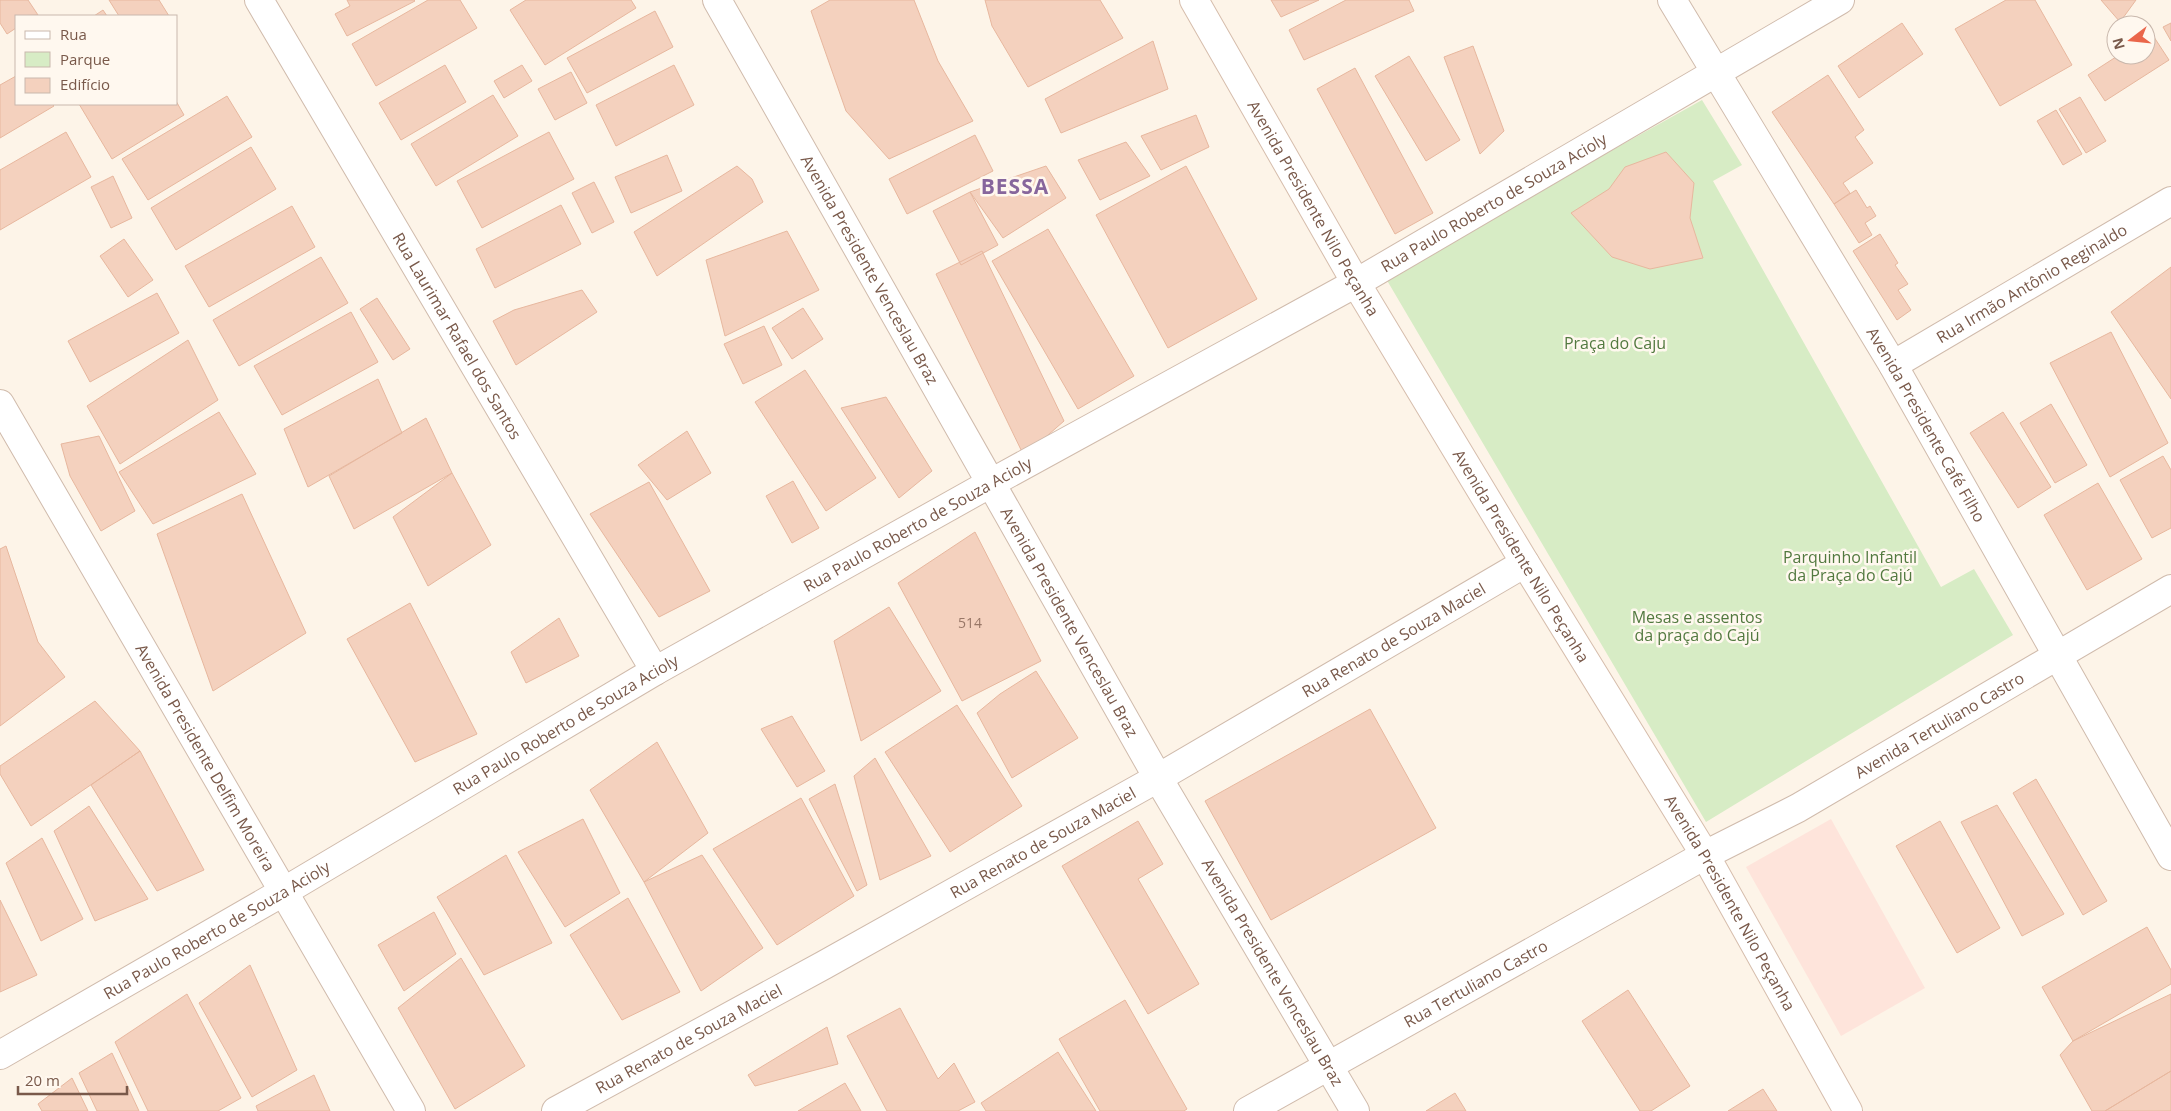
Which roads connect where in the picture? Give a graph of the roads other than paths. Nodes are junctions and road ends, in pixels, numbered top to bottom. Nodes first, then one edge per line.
1 (260, 0) edge
2 (716, 0) edge
3 (1194, 0) edge
4 (1672, 0) edge
5 (1840, 0) edge
6 (1716, 74) junction
7 (2171, 202) edge
8 (1356, 283) junction
9 (1892, 365) junction
10 (0, 404) edge
11 (991, 483) junction
12 (1524, 563) junction
13 (2171, 589) edge
14 (2057, 655) junction
15 (655, 671) junction
16 (1158, 778) junction
17 (1705, 855) junction
18 (2171, 856) edge
19 (283, 892) junction
20 (0, 1055) edge
21 (1328, 1064) junction
22 (411, 1111) edge
23 (556, 1111) edge
24 (1248, 1111) edge
25 (1355, 1111) edge
26 (1848, 1111) edge

1 - 15 street, Rua Laurimar Rafael dos Santos
2 - 11 street, Avenida Presidente Venceslau Braz
3 - 8 street, Avenida Presidente Nilo Peçanha
4 - 6 street, Avenida Presidente Café Filho
5 - 6 street, Rua Paulo Roberto de Souza Acioly
6 - 8 street, Rua Paulo Roberto de Souza Acioly
6 - 9 street, Avenida Presidente Café Filho
7 - 9 street, Rua Irmão Antônio Reginaldo
8 - 11 street, Rua Paulo Roberto de Souza Acioly
8 - 12 street, Avenida Presidente Nilo Peçanha
9 - 14 street, Avenida Presidente Café Filho
10 - 19 street, Avenida Presidente Delfim Moreira
11 - 15 street, Rua Paulo Roberto de Souza Acioly
11 - 16 street, Avenida Presidente Venceslau Braz
12 - 16 street, Rua Renato de Souza Maciel
12 - 17 street, Avenida Presidente Nilo Peçanha
13 - 14 street, Avenida Tertuliano Castro
14 - 17 street, Avenida Tertuliano Castro
14 - 18 street, Avenida Presidente Café Filho
15 - 19 street, Rua Paulo Roberto de Souza Acioly
16 - 21 street, Avenida Presidente Venceslau Braz
16 - 23 street, Rua Renato de Souza Maciel
17 - 21 street, Rua Tertuliano Castro
17 - 26 street, Avenida Presidente Nilo Peçanha
19 - 20 street, Rua Paulo Roberto de Souza Acioly
19 - 22 street, Avenida Presidente Delfim Moreira
21 - 24 street, Rua Tertuliano Castro
21 - 25 street, Avenida Presidente Venceslau Braz

